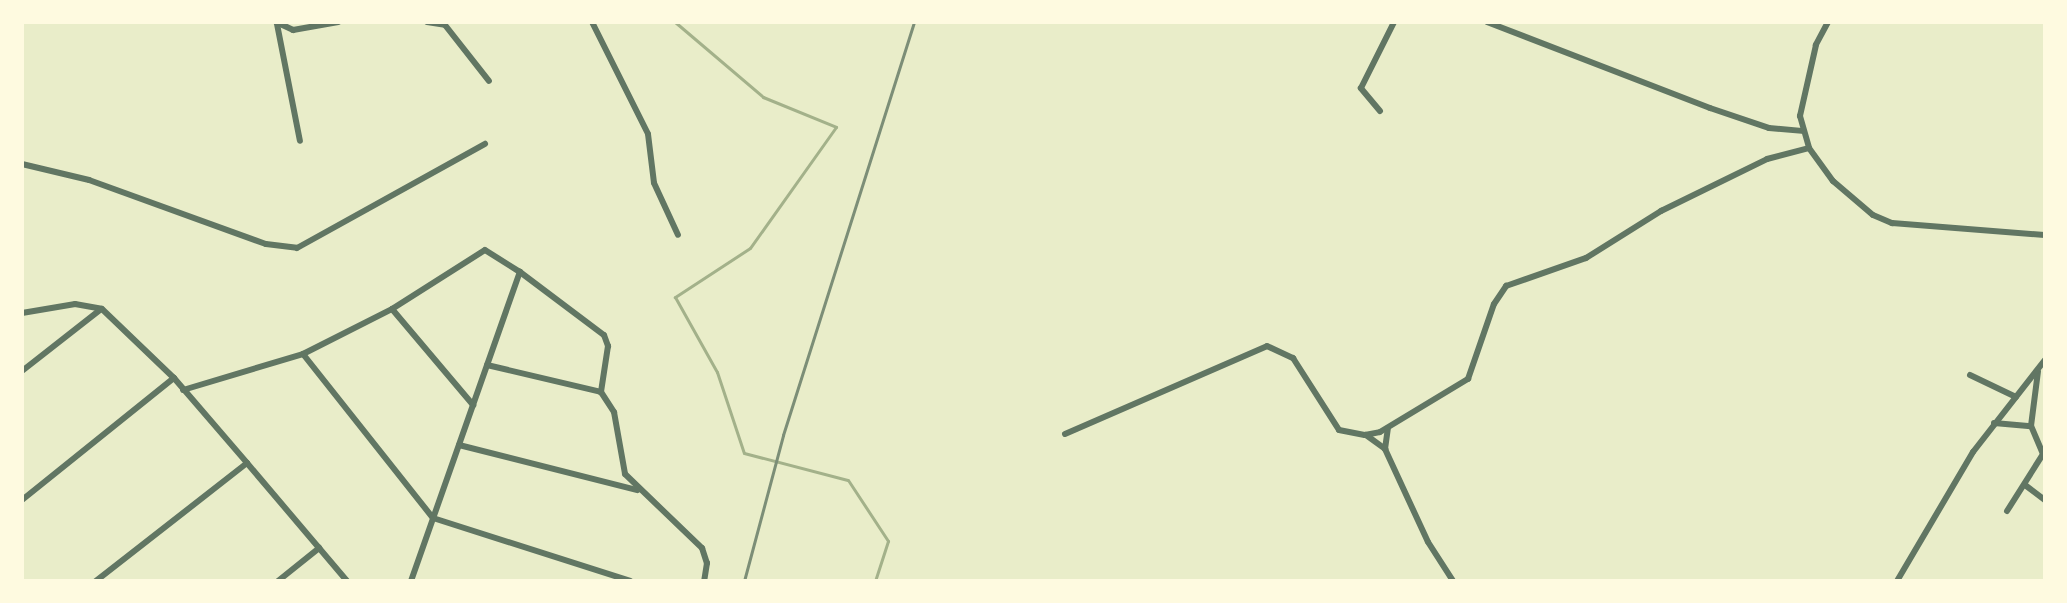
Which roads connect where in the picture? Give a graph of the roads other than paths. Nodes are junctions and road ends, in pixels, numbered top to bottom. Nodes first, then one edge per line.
1 (338, 22) edge
2 (427, 22) edge
3 (592, 22) edge
4 (1394, 22) edge
5 (1487, 22) edge
6 (1828, 22) edge
7 (277, 23) edge
8 (489, 81) dead end
9 (1380, 111) dead end
10 (1802, 131) junction
11 (300, 141) dead end
12 (485, 144) dead end
13 (1809, 148) junction
14 (22, 164) edge
15 (678, 235) dead end
16 (2045, 235) edge
17 (520, 272) junction
18 (102, 309) junction
19 (392, 309) junction
20 (22, 313) edge
21 (303, 354) junction
22 (2043, 362) edge
23 (487, 365) junction
24 (22, 371) edge
25 (1970, 375) dead end
26 (174, 378) junction
27 (183, 390) junction
28 (601, 392) junction
29 (2016, 397) junction
30 (473, 405) junction
31 (1994, 423) junction
32 (2031, 426) junction
33 (1388, 428) junction
34 (1065, 434) dead end
35 (1365, 435) junction
36 (459, 445) junction
37 (1385, 449) junction
38 (2044, 454) edge
39 (247, 463) junction
40 (2025, 485) junction
41 (637, 490) junction
42 (22, 500) edge
43 (2045, 500) edge
44 (2007, 511) dead end
45 (433, 518) junction
46 (319, 548) junction
47 (96, 581) edge
48 (278, 581) edge
49 (347, 581) edge
50 (411, 581) edge
51 (630, 581) edge
52 (704, 581) edge
53 (1453, 581) edge
54 (1897, 581) edge

1 - 7 street
2 - 8 street
3 - 15 street
4 - 9 street
5 - 10 street
6 - 10 street
7 - 11 street
10 - 13 street
12 - 14 street
13 - 16 street
13 - 33 street
17 - 19 street
17 - 23 street
17 - 28 street
18 - 20 street
18 - 24 street
18 - 26 street
19 - 21 street
19 - 30 street
21 - 27 street
21 - 45 street
22 - 29 street
22 - 32 street
23 - 28 street
23 - 30 street
25 - 29 street
26 - 27 street
26 - 42 street
27 - 39 street
28 - 41 street
29 - 31 street
30 - 36 street
31 - 32 street
31 - 54 street
32 - 38 street
33 - 35 street
33 - 37 street
34 - 35 street
35 - 37 street
36 - 41 street
36 - 45 street
37 - 53 street
38 - 40 street
39 - 46 street
39 - 47 street
40 - 43 street
40 - 44 street
41 - 52 street
45 - 50 street
45 - 51 street
46 - 48 street
46 - 49 street

